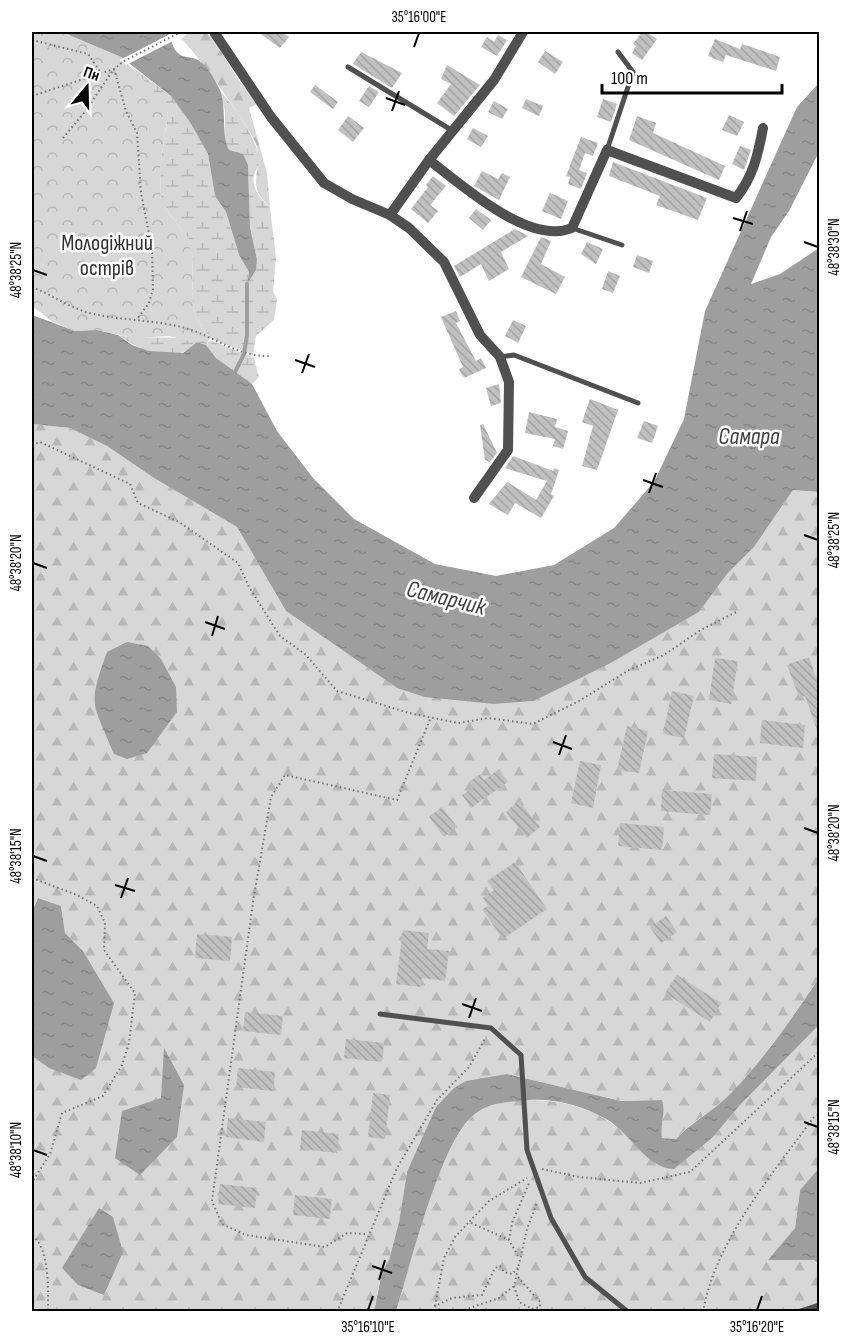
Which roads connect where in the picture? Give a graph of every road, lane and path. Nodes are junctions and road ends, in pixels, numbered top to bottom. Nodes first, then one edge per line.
1 (181, 32) edge
2 (214, 32) edge
3 (523, 32) edge
4 (32, 39) edge
5 (618, 52) dead end
6 (348, 67) dead end
7 (114, 69) junction
8 (101, 73) junction
9 (32, 96) edge
10 (763, 128) dead end
11 (454, 132) junction
12 (63, 138) dead end
13 (608, 150) junction
14 (429, 160) junction
15 (390, 215) junction
16 (572, 228) junction
17 (622, 245) dead end
18 (32, 287) edge
19 (137, 319) junction
20 (272, 356) dead end
21 (500, 357) junction
22 (638, 403) dead end
23 (32, 446) edge
24 (474, 498) dead end
25 (738, 611) dead end
26 (431, 717) junction
27 (32, 878) edge
28 (380, 1014) dead end
29 (491, 1028) junction
30 (819, 1051) edge
31 (819, 1114) edge
32 (534, 1170) junction
33 (32, 1182) edge
34 (542, 1192) junction
35 (469, 1222) junction
36 (364, 1234) dead end
37 (32, 1236) edge
38 (509, 1240) junction
39 (519, 1257) junction
40 (518, 1268) junction
41 (517, 1276) junction
42 (514, 1286) junction
43 (819, 1305) edge
44 (435, 1306) junction
45 (48, 1311) edge
46 (337, 1311) edge
47 (628, 1311) edge
48 (703, 1311) edge
49 (798, 1311) edge

1 - 7 path
2 - 15 street
3 - 11 street
4 - 8 path
5 - 13 lane
6 - 11 lane
7 - 8 path
7 - 12 path
7 - 19 path
8 - 9 path
10 - 13 street
11 - 14 street
13 - 16 street
14 - 15 street
14 - 16 street
15 - 21 street
16 - 17 lane
18 - 19 path
19 - 20 path
21 - 22 lane
21 - 24 street
23 - 26 path
25 - 26 path
26 - 36 path
27 - 33 path
28 - 29 lane
29 - 32 lane
29 - 46 path
30 - 32 path
31 - 48 path
32 - 34 lane
32 - 35 path
32 - 38 path
34 - 39 path
34 - 47 lane
35 - 38 path
35 - 44 path
37 - 45 path
38 - 39 path
39 - 40 path
40 - 41 path
40 - 44 path
41 - 42 path
41 - 42 path
42 - 44 path
43 - 49 lane

